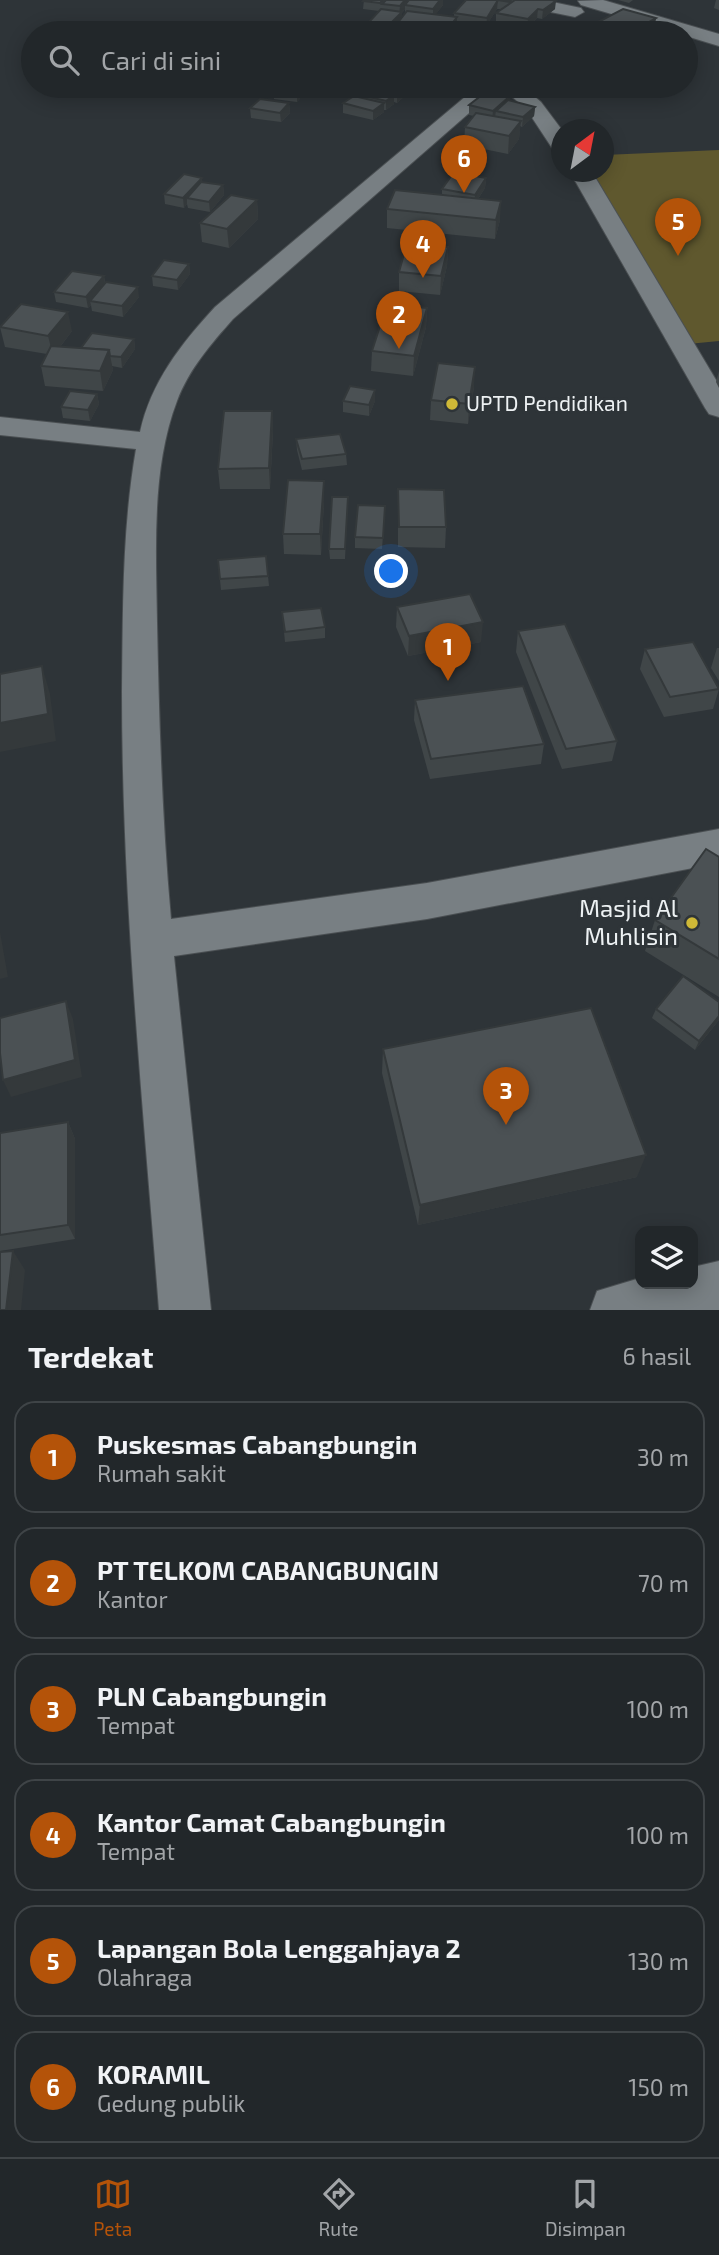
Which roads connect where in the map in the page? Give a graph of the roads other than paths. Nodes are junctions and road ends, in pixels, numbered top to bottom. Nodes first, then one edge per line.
1 (517, 0) edge
2 (583, 4) edge
3 (564, 21) edge
4 (647, 21) edge
5 (698, 34) edge
6 (719, 40) edge
7 (476, 98) edge
8 (524, 98) edge
9 (551, 130) edge
10 (587, 182) edge
11 (719, 408) edge
12 (0, 426) edge
13 (152, 442) junction
14 (719, 846) edge
15 (151, 941) junction
16 (719, 1287) edge
17 (185, 1310) edge
18 (616, 1310) edge

1 - 2 street
2 - 3 street
2 - 4 street
5 - 6 street
7 - 13 street
8 - 9 street
10 - 11 street
12 - 13 street
13 - 15 street
14 - 15 street
15 - 17 street
16 - 18 street

